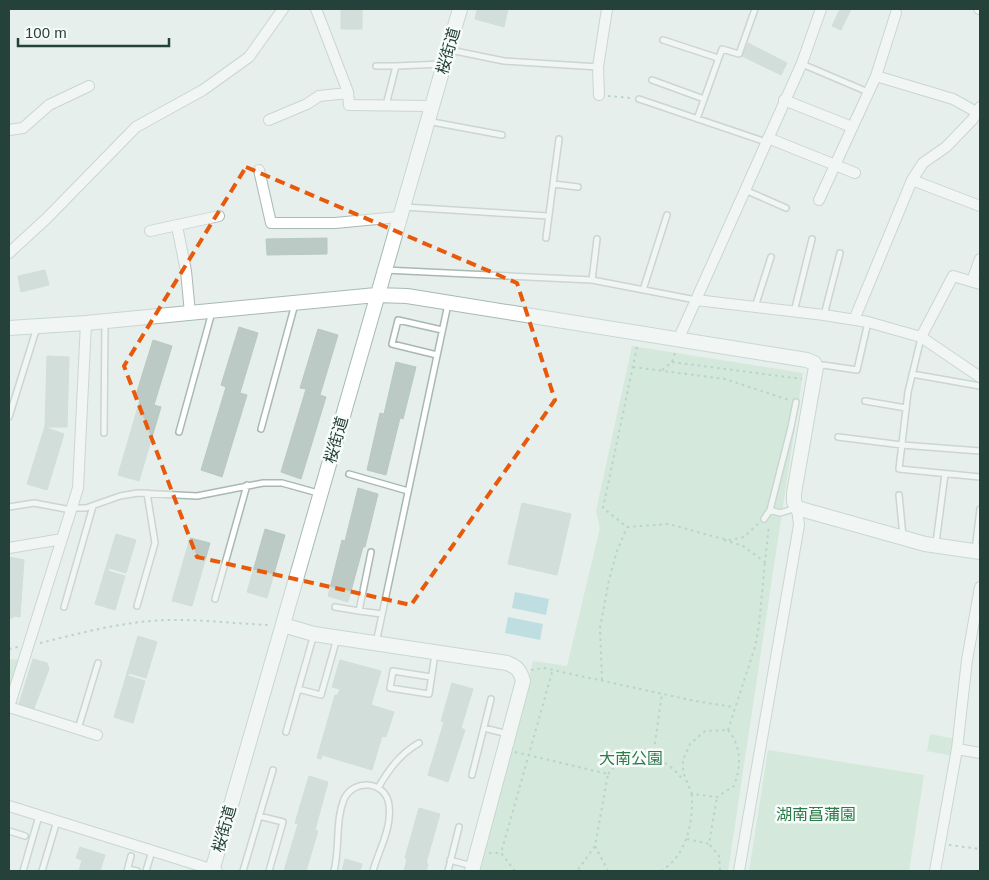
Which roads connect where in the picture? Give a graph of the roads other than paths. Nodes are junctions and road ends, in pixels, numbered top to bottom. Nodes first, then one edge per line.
1 (316, 9) edge
2 (460, 9) edge
3 (607, 9) edge
4 (755, 9) edge
5 (281, 10) edge
6 (817, 10) edge
7 (896, 13) dead end
8 (663, 40) dead end
9 (448, 50) junction
10 (718, 58) junction
11 (802, 63) junction
12 (444, 64) junction
13 (376, 66) dead end
14 (396, 66) junction
15 (598, 67) junction
16 (876, 76) junction
17 (652, 80) dead end
18 (88, 86) dead end
19 (868, 92) junction
20 (348, 93) junction
21 (599, 95) road end
22 (639, 99) road end
23 (704, 99) junction
24 (784, 100) junction
25 (386, 105) junction
26 (431, 106) junction
27 (979, 111) edge
28 (698, 119) junction
29 (269, 120) dead end
30 (427, 121) junction
31 (852, 127) junction
32 (9, 130) edge
33 (502, 135) dead end
34 (558, 138) dead end
35 (767, 140) junction
36 (835, 164) junction
37 (259, 170) dead end
38 (855, 173) dead end
39 (912, 180) junction
40 (552, 184) junction
41 (578, 187) dead end
42 (745, 190) junction
43 (820, 200) dead end
44 (980, 206) edge
45 (786, 208) dead end
46 (400, 212) junction
47 (668, 215) dead end
48 (219, 216) dead end
49 (548, 216) junction
50 (177, 226) junction
51 (150, 231) dead end
52 (546, 238) dead end
53 (597, 239) dead end
54 (812, 239) dead end
55 (9, 253) edge
56 (840, 253) dead end
57 (771, 257) dead end
58 (980, 258) edge
59 (383, 270) junction
60 (592, 280) junction
61 (976, 282) edge
62 (644, 290) junction
63 (376, 295) junction
64 (696, 300) junction
65 (448, 302) junction
66 (295, 303) junction
67 (755, 307) junction
68 (212, 311) junction
69 (794, 312) junction
70 (190, 313) junction
71 (824, 315) junction
72 (854, 320) junction
73 (105, 321) junction
74 (868, 322) junction
75 (86, 323) junction
76 (37, 327) junction
77 (9, 328) edge
78 (442, 330) junction
79 (921, 337) junction
80 (677, 347) junction
81 (437, 355) junction
82 (816, 367) junction
83 (912, 374) junction
84 (980, 377) edge
85 (980, 386) edge
86 (865, 401) dead end
87 (796, 402) road end
88 (906, 408) junction
89 (9, 417) edge
90 (261, 429) dead end
91 (179, 432) dead end
92 (104, 433) dead end
93 (838, 437) dead end
94 (902, 445) junction
95 (980, 451) edge
96 (349, 474) dead end
97 (945, 474) junction
98 (980, 477) edge
99 (248, 485) junction
100 (408, 491) junction
101 (147, 493) junction
102 (321, 494) junction
103 (899, 495) dead end
104 (93, 506) junction
105 (9, 507) edge
106 (797, 508) junction
107 (72, 509) junction
108 (980, 509) edge
109 (770, 510) junction
110 (764, 519) road end
111 (62, 539) junction
112 (904, 539) junction
113 (936, 546) junction
114 (9, 548) edge
115 (978, 551) edge
116 (372, 552) dead end
117 (980, 587) edge
118 (215, 599) dead end
119 (136, 606) dead end
120 (64, 607) dead end
121 (335, 607) dead end
122 (359, 611) junction
123 (382, 614) junction
124 (282, 625) junction
125 (314, 634) junction
126 (337, 637) junction
127 (376, 643) junction
128 (435, 652) junction
129 (98, 663) dead end
130 (431, 677) junction
131 (298, 689) junction
132 (491, 700) dead end
133 (9, 707) edge
134 (484, 728) junction
135 (78, 729) junction
136 (286, 732) dead end
137 (509, 734) junction
138 (97, 735) dead end
139 (419, 743) dead end
140 (957, 748) junction
141 (980, 753) edge
142 (273, 770) dead end
143 (472, 775) dead end
144 (378, 788) junction
145 (9, 806) edge
146 (39, 815) junction
147 (259, 816) junction
148 (57, 821) junction
149 (459, 827) dead end
150 (9, 831) edge
151 (25, 836) dead end
152 (152, 851) junction
153 (131, 856) dead end
154 (450, 860) junction
155 (473, 869) edge
156 (127, 870) edge
157 (23, 871) edge
158 (42, 871) edge
159 (137, 871) edge
160 (146, 871) edge
161 (214, 871) edge
162 (243, 871) edge
163 (269, 871) edge
164 (334, 871) edge
165 (373, 871) edge
166 (448, 871) edge
167 (739, 871) edge
168 (935, 871) edge

1 - 20 street
2 - 9 street, 桜街道
3 - 15 street
4 - 10 lane
5 - 55 street
6 - 11 street
7 - 16 street
8 - 10 lane
9 - 12 street, 桜街道
9 - 15 lane
10 - 23 lane
11 - 19 lane
11 - 24 street
12 - 14 lane
12 - 26 street, 桜街道
13 - 14 lane
14 - 25 lane
15 - 21 street
16 - 19 street
16 - 27 street
17 - 23 lane
18 - 32 street
19 - 31 street
20 - 25 street
20 - 29 street
22 - 28 lane
23 - 28 lane
24 - 31 street
24 - 35 street
25 - 26 street
26 - 30 street, 桜街道
27 - 39 street
28 - 35 lane
30 - 33 lane
30 - 46 street, 桜街道
31 - 36 street
34 - 40 lane
35 - 36 street
35 - 42 street
36 - 38 street
36 - 43 street
37 - 46 street
39 - 44 street
39 - 72 street
40 - 41 lane
40 - 49 lane
42 - 45 lane
42 - 64 street
46 - 49 lane
46 - 59 street, 桜街道
47 - 62 lane
48 - 50 street
49 - 52 lane
50 - 51 street
50 - 70 street
53 - 60 lane
54 - 69 lane
56 - 71 lane
57 - 67 lane
58 - 61 street
59 - 60 lane
59 - 63 street, 桜街道
60 - 62 lane
61 - 79 street
62 - 64 lane
63 - 65 street
63 - 66 street
63 - 102 street, 桜街道
64 - 67 street
64 - 80 street
65 - 78 lane
65 - 80 street
66 - 68 street
66 - 90 lane
67 - 69 street
68 - 70 street
68 - 91 lane
69 - 71 street
70 - 73 street
71 - 72 street
72 - 74 street
73 - 75 street
73 - 92 lane
74 - 79 street
74 - 82 lane
75 - 76 street
75 - 107 street
76 - 77 street
76 - 89 lane
78 - 81 lane
78 - 81 lane
79 - 83 lane
79 - 84 street
80 - 82 street
81 - 100 lane
82 - 106 street
83 - 85 lane
83 - 88 lane
86 - 88 lane
87 - 109 lane
88 - 94 lane
93 - 94 lane
94 - 95 lane
94 - 97 lane
96 - 100 lane
97 - 98 lane
97 - 113 lane
99 - 101 lane
99 - 102 lane
99 - 118 lane
100 - 123 lane
101 - 104 lane
101 - 119 lane
102 - 124 street, 桜街道
103 - 112 lane
104 - 107 lane
104 - 120 lane
105 - 107 lane
106 - 109 lane
106 - 112 street
106 - 167 street
107 - 111 street
108 - 115 lane
109 - 110 lane
111 - 114 street
111 - 133 street
112 - 113 street
113 - 115 street
116 - 122 lane
117 - 140 street
121 - 122 lane
122 - 123 lane
123 - 127 lane
124 - 125 street
124 - 161 street, 桜街道
125 - 126 street
125 - 131 lane
126 - 127 street
126 - 131 lane
127 - 128 street
128 - 130 lane
128 - 137 street
129 - 135 lane
130 - 130 lane
131 - 136 lane
132 - 134 lane
133 - 135 street
134 - 137 lane
134 - 143 lane
135 - 138 street
137 - 155 street
139 - 144 lane
140 - 141 street
140 - 168 street
142 - 147 lane
144 - 164 lane
144 - 165 lane
145 - 146 street
146 - 148 street
146 - 157 lane
147 - 162 lane
147 - 163 lane
148 - 152 street
148 - 158 lane
149 - 154 lane
150 - 151 lane
152 - 160 lane
152 - 161 street
153 - 156 lane
154 - 155 lane
154 - 166 lane
156 - 159 lane

